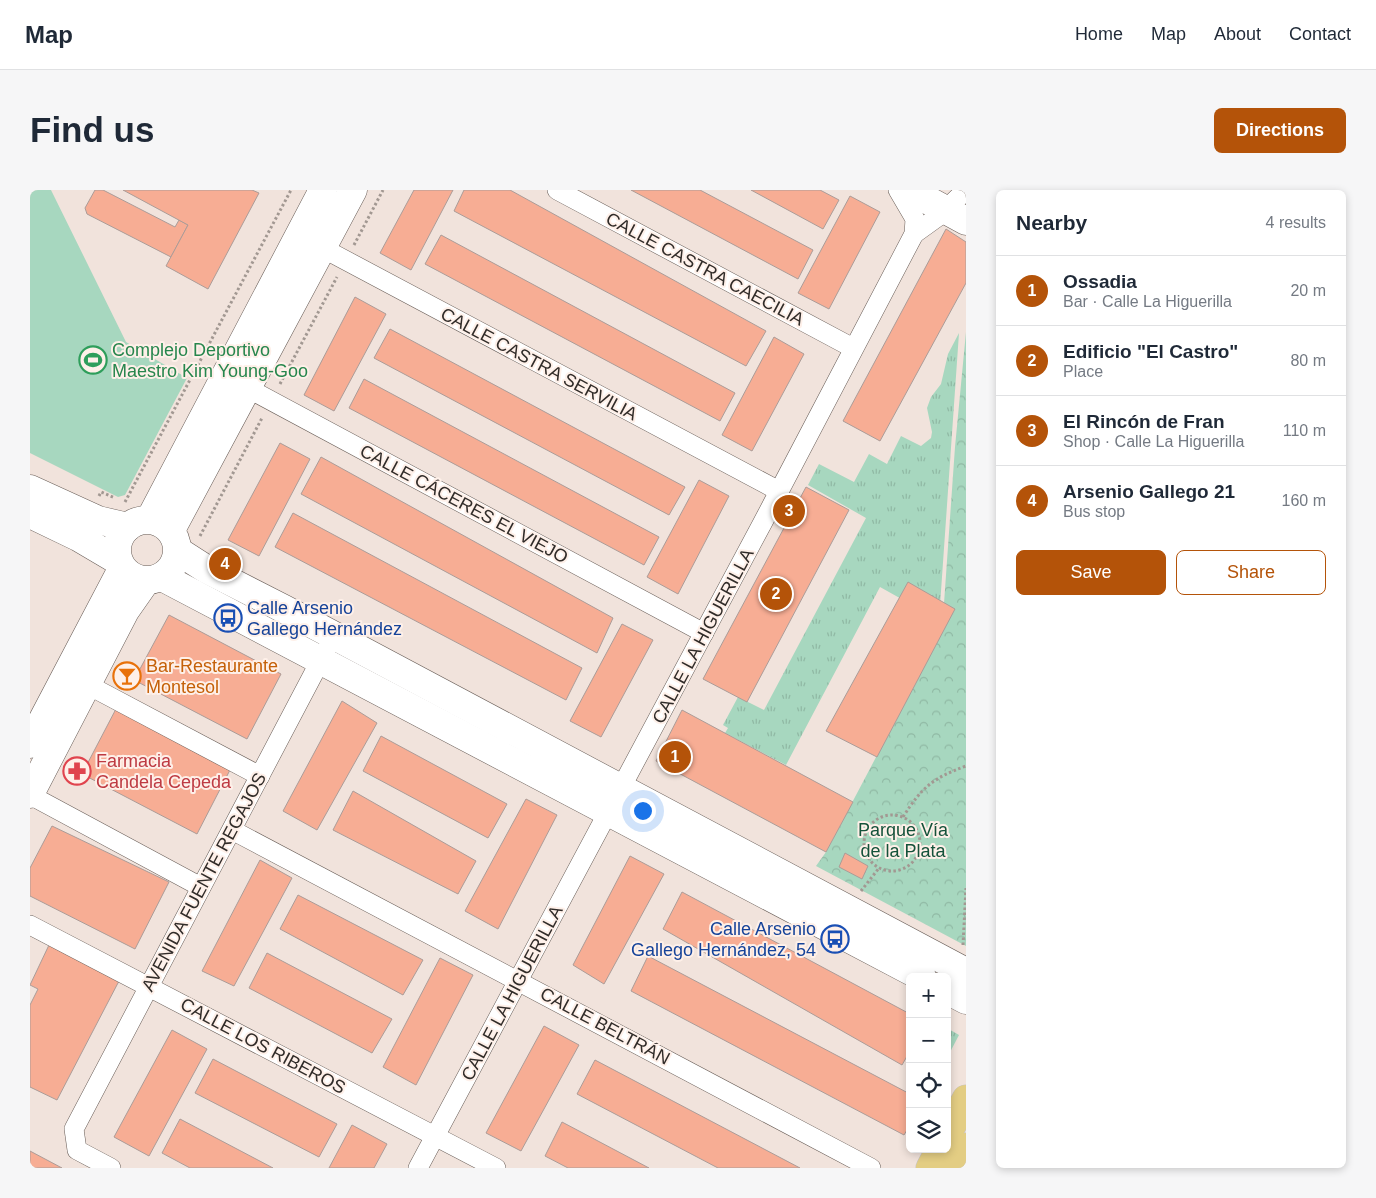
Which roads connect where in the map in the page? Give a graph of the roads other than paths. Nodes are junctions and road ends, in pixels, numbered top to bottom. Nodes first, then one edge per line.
1 (323, 190) edge
2 (352, 190) edge
3 (557, 190) edge
4 (898, 190) edge
5 (941, 207) edge
6 (310, 242) junction
7 (853, 348) junction
8 (236, 382) junction
9 (30, 489) edge
10 (779, 492) junction
11 (30, 514) edge
12 (165, 534) junction
13 (119, 564) junction
14 (154, 579) junction
15 (704, 633) junction
16 (334, 635) junction
17 (321, 659) junction
18 (88, 685) junction
19 (30, 744) edge
20 (260, 776) junction
21 (30, 795) edge
22 (615, 800) junction
23 (232, 830) junction
24 (201, 887) junction
25 (30, 925) edge
26 (915, 973) edge
27 (954, 975) edge
28 (519, 980) junction
29 (149, 987) junction
30 (966, 1000) edge
31 (966, 1100) edge
32 (951, 1128) edge
33 (435, 1136) junction
34 (966, 1146) edge
35 (938, 1153) edge
36 (111, 1168) edge
37 (418, 1168) edge
38 (496, 1168) edge
39 (871, 1168) edge
40 (930, 1168) edge
41 (955, 1168) edge

1 - 6 main road
2 - 6 main road
3 - 7 street, CALLE CASTRA CAECILIA
4 - 5 street, CALLE LA HIGUERILLA
5 - 7 street, CALLE LA HIGUERILLA
6 - 8 main road
6 - 10 street, CALLE CASTRA SERVILIA
7 - 10 street, CALLE LA HIGUERILLA
8 - 12 main road
8 - 15 street, CALLE CÁCERES EL VIEJO
9 - 12 main road
10 - 15 street, CALLE LA HIGUERILLA
11 - 13 main road
12 - 13 main road
12 - 14 main road
12 - 16 main road
13 - 14 main road
13 - 19 main road
14 - 17 main road
14 - 18 main road
15 - 22 street, CALLE LA HIGUERILLA
16 - 17 street, AVENIDA FUENTE REGAJOS
16 - 22 main road
17 - 20 street, AVENIDA FUENTE REGAJOS
17 - 22 main road
18 - 20 street
18 - 21 main road
20 - 23 street, AVENIDA FUENTE REGAJOS
21 - 24 street
22 - 26 main road
22 - 27 main road
22 - 28 street, CALLE LA HIGUERILLA
23 - 24 street, AVENIDA FUENTE REGAJOS
23 - 28 street, CALLE BELTRÁN
24 - 29 street, AVENIDA FUENTE REGAJOS
25 - 29 street, CALLE LOS RIBEROS
27 - 30 main road
28 - 33 street, CALLE LA HIGUERILLA
28 - 39 street, CALLE BELTRÁN
29 - 33 street, CALLE LOS RIBEROS
29 - 36 street, AVENIDA FUENTE REGAJOS
31 - 32 main road
33 - 37 street, CALLE LA HIGUERILLA
33 - 38 street, CALLE LOS RIBEROS
34 - 41 main road
35 - 40 main road

